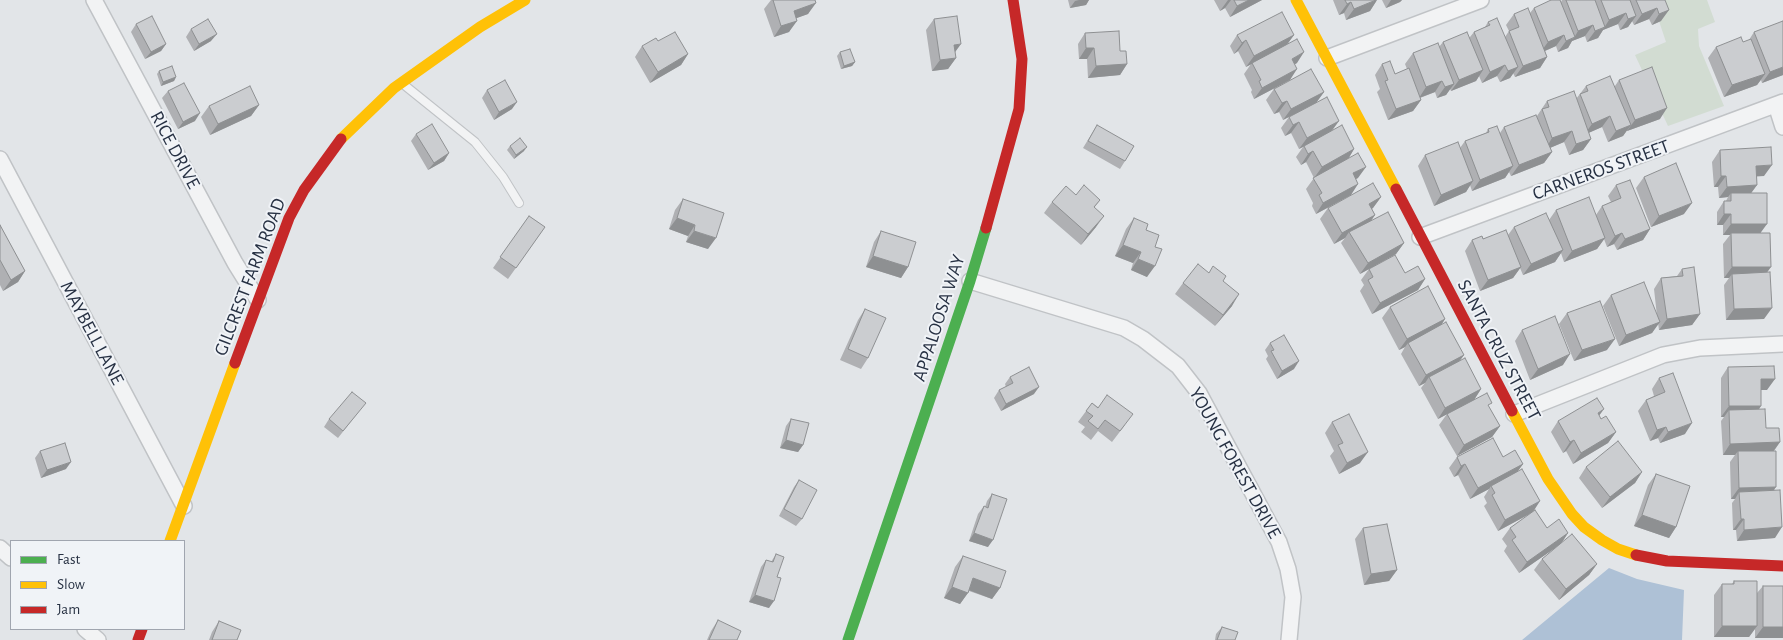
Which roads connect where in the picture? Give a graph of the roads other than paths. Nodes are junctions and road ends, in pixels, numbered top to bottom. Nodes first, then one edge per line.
1 (94, 0) edge
2 (525, 0) edge
3 (1013, 0) edge
4 (1296, 0) edge
5 (1480, 0) edge
6 (1327, 58) junction
7 (401, 83) junction
8 (1779, 103) edge
9 (1783, 127) edge
10 (0, 159) edge
11 (519, 203) dead end
12 (1420, 237) junction
13 (970, 281) junction
14 (258, 300) junction
15 (1783, 344) edge
16 (1514, 414) junction
17 (184, 506) junction
18 (170, 540) edge
19 (0, 548) edge
20 (10, 557) edge
21 (1783, 566) edge
22 (86, 630) edge
23 (98, 640) edge
24 (848, 640) edge
25 (1289, 640) edge

1 - 14 street, RICE DRIVE
2 - 7 street, GILCREST FARM ROAD
3 - 13 street, APPALOOSA WAY
4 - 6 street, SANTA CRUZ STREET
5 - 6 street
6 - 12 street, SANTA CRUZ STREET
7 - 11 lane
7 - 14 street, GILCREST FARM ROAD
8 - 9 street
8 - 12 street, CARNEROS STREET
10 - 17 street, MAYBELL LANE
12 - 16 street, SANTA CRUZ STREET
13 - 24 street, APPALOOSA WAY
13 - 25 street, YOUNG FOREST DRIVE
14 - 17 street, GILCREST FARM ROAD
15 - 16 street
16 - 21 street, SANTA CRUZ STREET
17 - 18 street, GILCREST FARM ROAD
19 - 20 street
22 - 23 street

